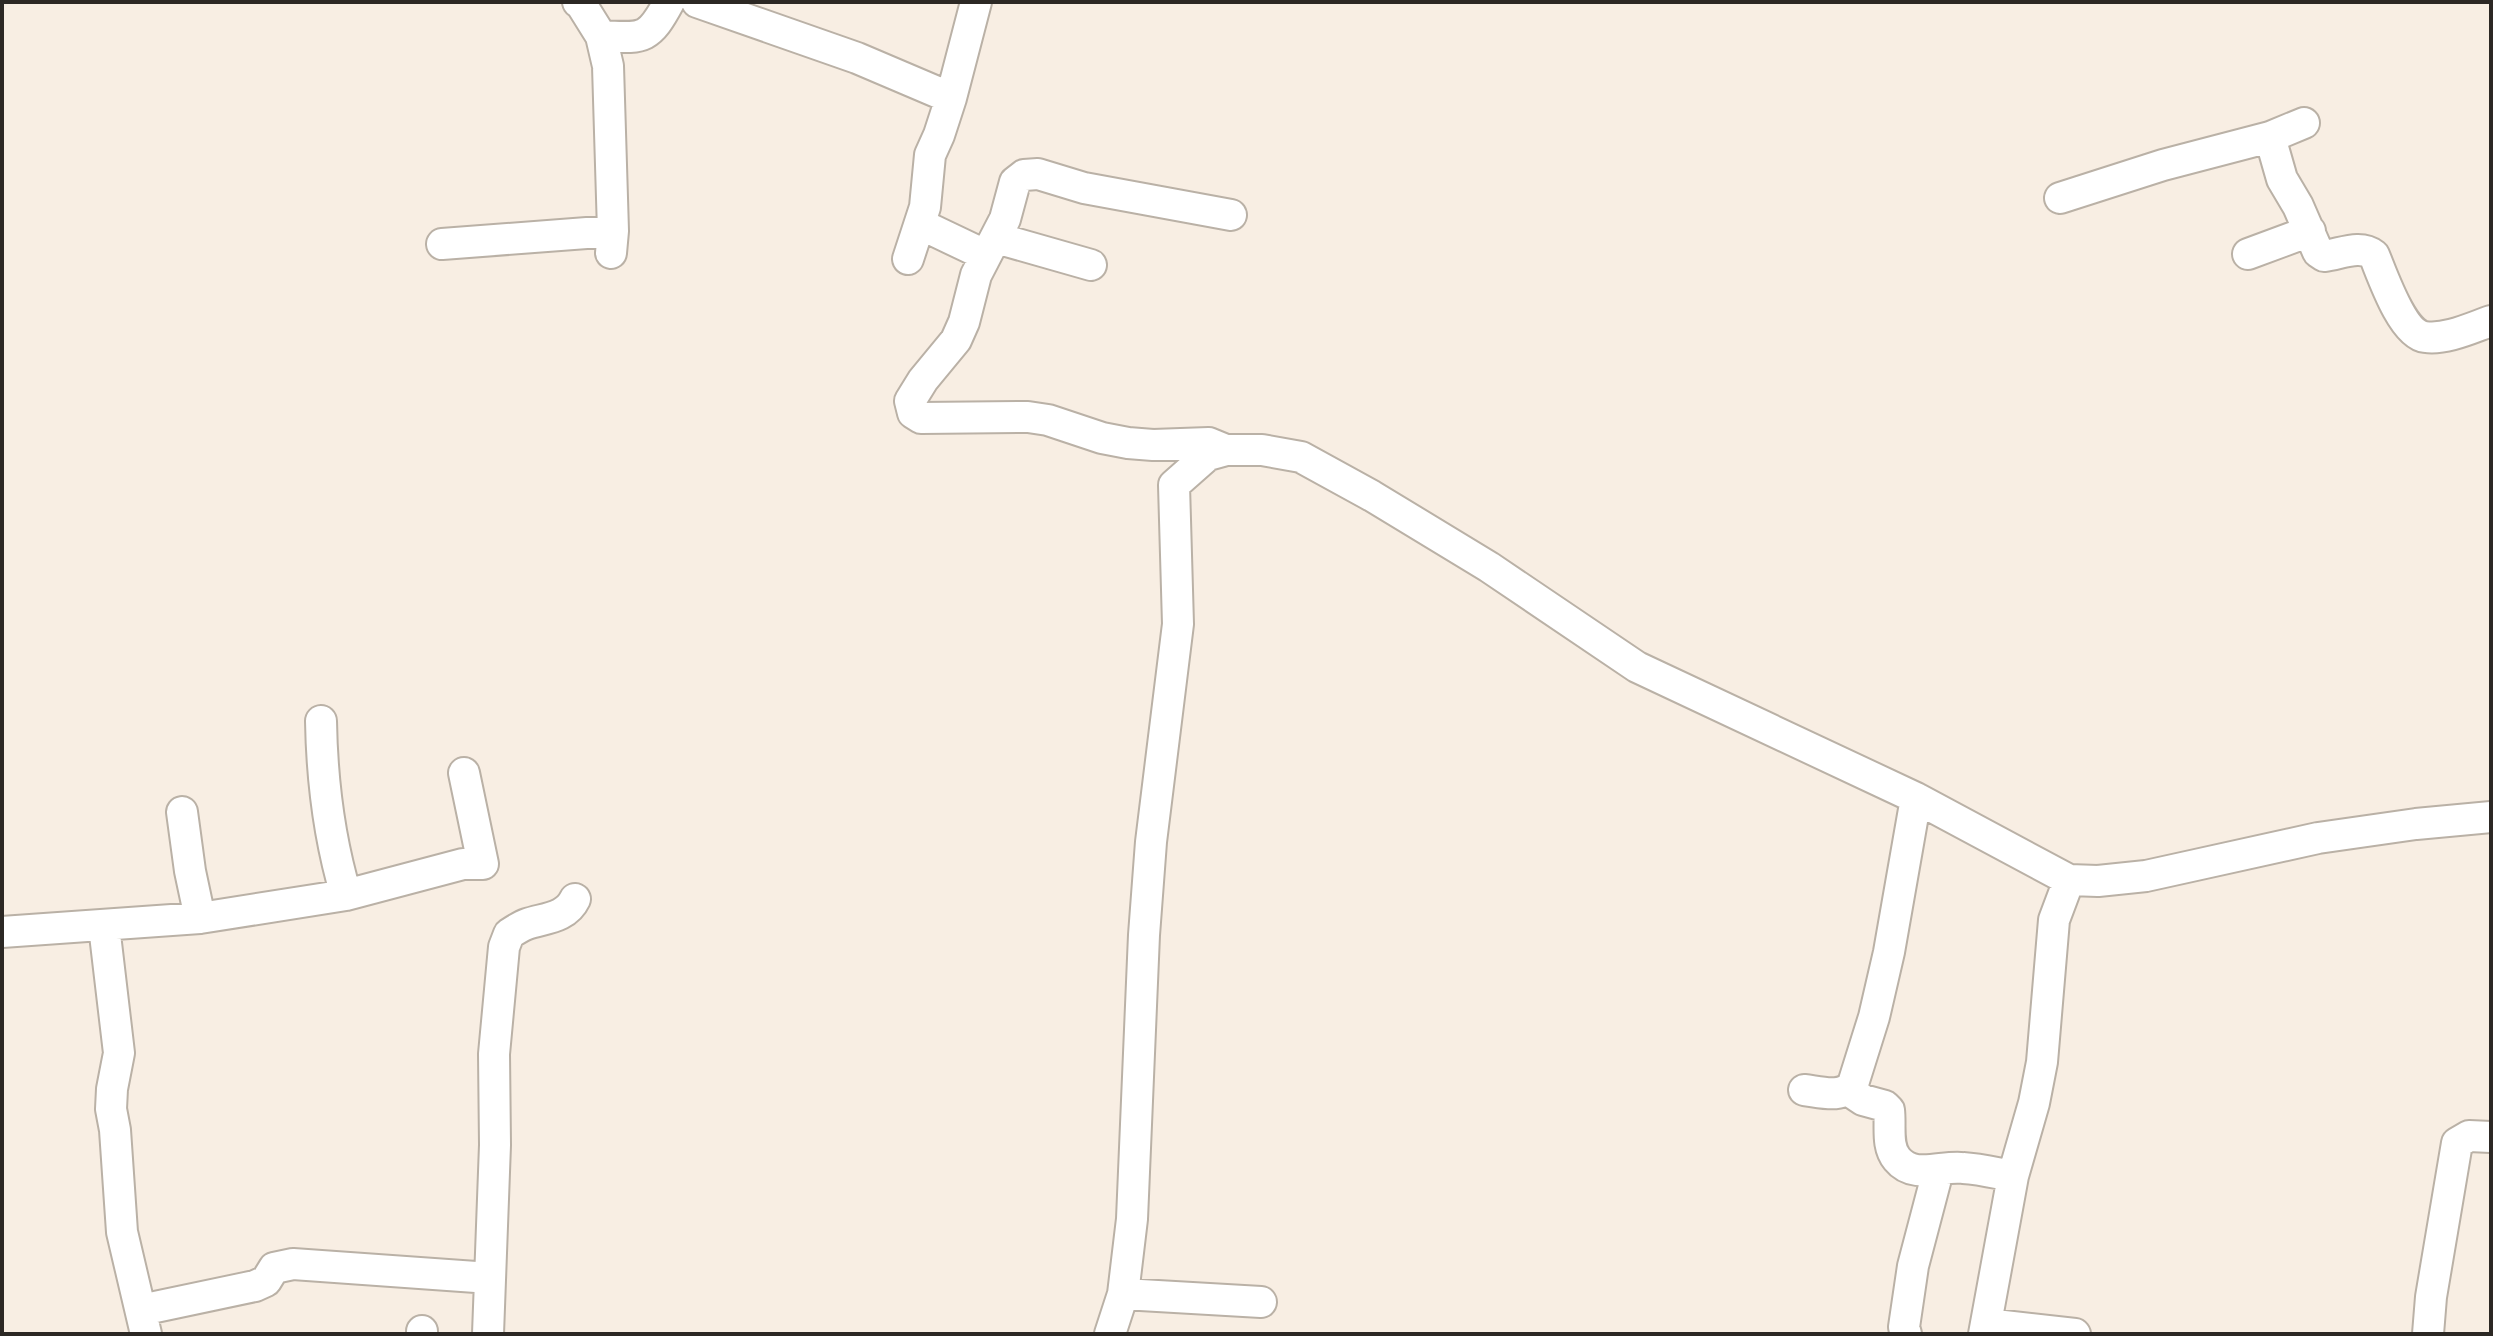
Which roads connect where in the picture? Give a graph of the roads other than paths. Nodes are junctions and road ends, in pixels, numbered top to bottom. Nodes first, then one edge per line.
1 (578, 2) edge
2 (669, 2) edge
3 (697, 2) edge
4 (976, 2) edge
5 (601, 36) junction
6 (951, 98) junction
7 (2304, 123) dead end
8 (2270, 137) junction
9 (2060, 198) dead end
10 (1231, 215) dead end
11 (922, 224) junction
12 (2310, 231) junction
13 (442, 244) dead end
14 (984, 247) junction
15 (2248, 254) dead end
16 (908, 259) dead end
17 (1091, 265) dead end
18 (2491, 321) edge
19 (1153, 445) junction
20 (1226, 450) junction
21 (1174, 485) junction
22 (321, 721) dead end
23 (464, 773) dead end
24 (1916, 798) junction
25 (182, 812) dead end
26 (2491, 817) edge
27 (2069, 880) junction
28 (346, 895) junction
29 (575, 899) dead end
30 (200, 918) junction
31 (104, 926) junction
32 (2, 932) edge
33 (1804, 1090) dead end
34 (1848, 1090) junction
35 (2491, 1137) edge
36 (1938, 1171) junction
37 (2013, 1176) junction
38 (490, 1278) junction
39 (1123, 1294) junction
40 (1261, 1302) dead end
41 (144, 1322) edge
42 (1985, 1329) edge
43 (488, 1334) edge
44 (1110, 1334) edge
45 (1906, 1334) edge
46 (2075, 1334) edge
47 (2428, 1334) edge

1 - 5 street
2 - 5 street
3 - 6 street
4 - 6 street
5 - 13 street
6 - 11 street
7 - 8 street
8 - 9 street
8 - 12 street
10 - 14 street
11 - 14 street
11 - 16 street
12 - 15 street
12 - 18 street
14 - 17 street
14 - 19 street
19 - 20 street
19 - 21 street
20 - 21 street
20 - 24 street
21 - 39 street
22 - 28 street
23 - 28 street
24 - 27 street
24 - 34 street
25 - 30 street
26 - 27 street
27 - 37 street
28 - 30 street
29 - 38 street
30 - 31 street
31 - 32 street
31 - 41 street
33 - 34 street
34 - 36 street
35 - 47 street
36 - 37 street
36 - 45 street
37 - 42 street
38 - 41 street
38 - 43 street
39 - 40 street
39 - 44 street
42 - 46 street

